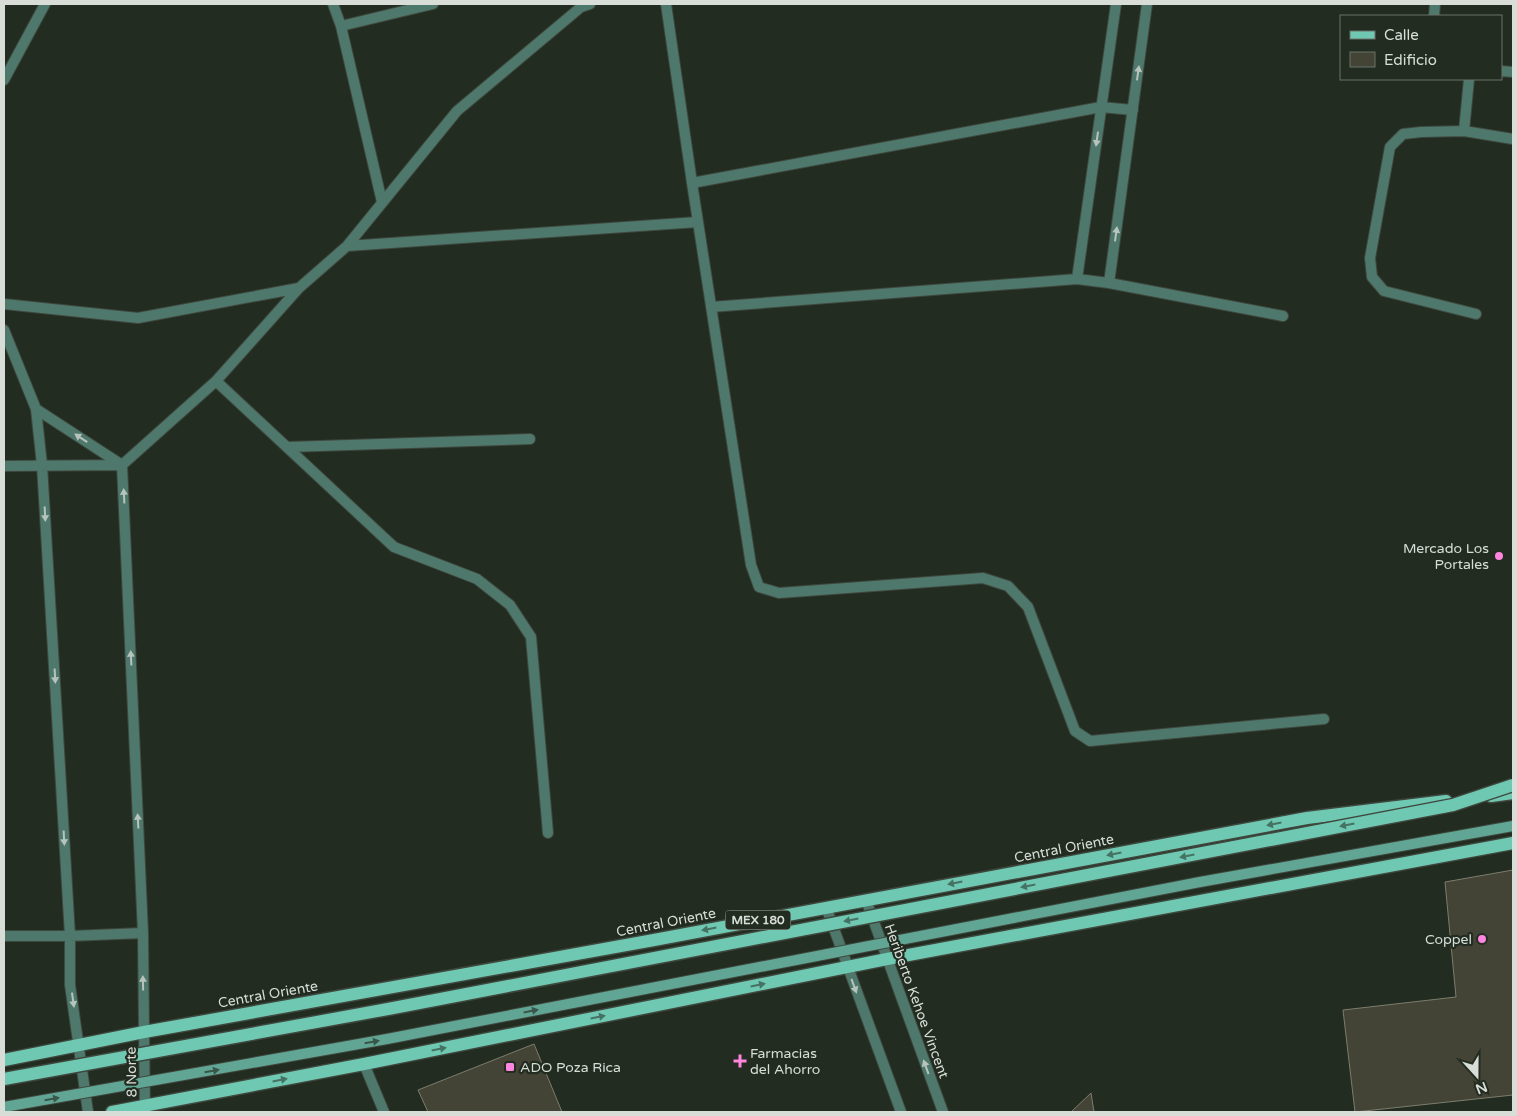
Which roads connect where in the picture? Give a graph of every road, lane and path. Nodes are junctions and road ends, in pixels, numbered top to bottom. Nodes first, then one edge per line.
1 (45, 4) edge
2 (333, 4) edge
3 (433, 4) edge
4 (666, 4) edge
5 (1116, 4) edge
6 (1147, 4) edge
7 (584, 5) edge
8 (341, 26) junction
9 (4, 80) edge
10 (1468, 80) edge
11 (1101, 107) junction
12 (1133, 110) junction
13 (1464, 132) junction
14 (1513, 139) edge
15 (692, 183) junction
16 (382, 202) junction
17 (698, 222) junction
18 (347, 246) junction
19 (1077, 279) junction
20 (1109, 283) junction
21 (299, 288) junction
22 (4, 304) edge
23 (711, 307) junction
24 (1476, 314) dead end
25 (1283, 316) dead end
26 (4, 330) edge
27 (216, 381) junction
28 (36, 409) junction
29 (530, 439) dead end
30 (288, 447) junction
31 (42, 465) junction
32 (122, 465) junction
33 (4, 466) edge
34 (1324, 719) dead end
35 (1513, 785) edge
36 (1513, 793) edge
37 (1513, 826) edge
38 (548, 834) dead end
39 (1513, 843) edge
40 (866, 900) junction
41 (826, 907) junction
42 (143, 933) junction
43 (4, 936) edge
44 (70, 936) junction
45 (887, 959) junction
46 (847, 967) junction
47 (144, 1032) junction
48 (79, 1046) junction
49 (4, 1060) edge
50 (364, 1064) junction
51 (4, 1079) edge
52 (4, 1107) edge
53 (145, 1109) edge
54 (88, 1112) edge
55 (112, 1112) edge
56 (384, 1112) edge
57 (900, 1112) edge
58 (943, 1112) edge

1 - 9 street
2 - 8 street
3 - 8 street
4 - 15 street
5 - 11 street
12 -> 6 street
7 - 16 street
8 - 16 street
10 - 13 street
11 - 12 street
11 - 15 street
11 -> 19 street
20 -> 12 street
13 - 14 street
13 - 24 street
15 - 17 street
16 - 18 street
17 - 18 street
17 - 23 street
18 - 21 street
19 - 20 street
19 - 23 street
20 - 25 street
21 - 22 street
21 - 27 street
23 - 34 street
26 - 28 street
27 - 30 street
27 - 32 street
28 - 31 street
32 -> 28 street
29 - 30 street
30 - 38 street
31 - 32 street
31 - 33 street
31 -> 44 street
42 -> 32 street, 8 Norte
35 -> 51 main road, bridge
36 -> 40 main road, Central Oriente / MEX 180
52 -> 37 main road, bridge
39 - 45 main road
40 - 41 main road, Central Oriente / MEX 180
40 - 45 street, Heriberto Kehoe Vincent
41 - 46 street
41 -> 47 main road, Central Oriente / MEX 180
42 - 44 street
47 -> 42 street, 8 Norte
43 - 44 street
44 -> 48 street
45 - 46 main road
58 -> 45 street, Heriberto Kehoe Vincent
50 -> 46 main road
46 -> 57 street
47 - 48 main road, Central Oriente / MEX 180
47 - 53 street, 8 Norte
48 - 49 main road, Central Oriente / MEX 180
48 - 54 street
53 -> 50 main road
50 - 56 street
53 - 55 main road

